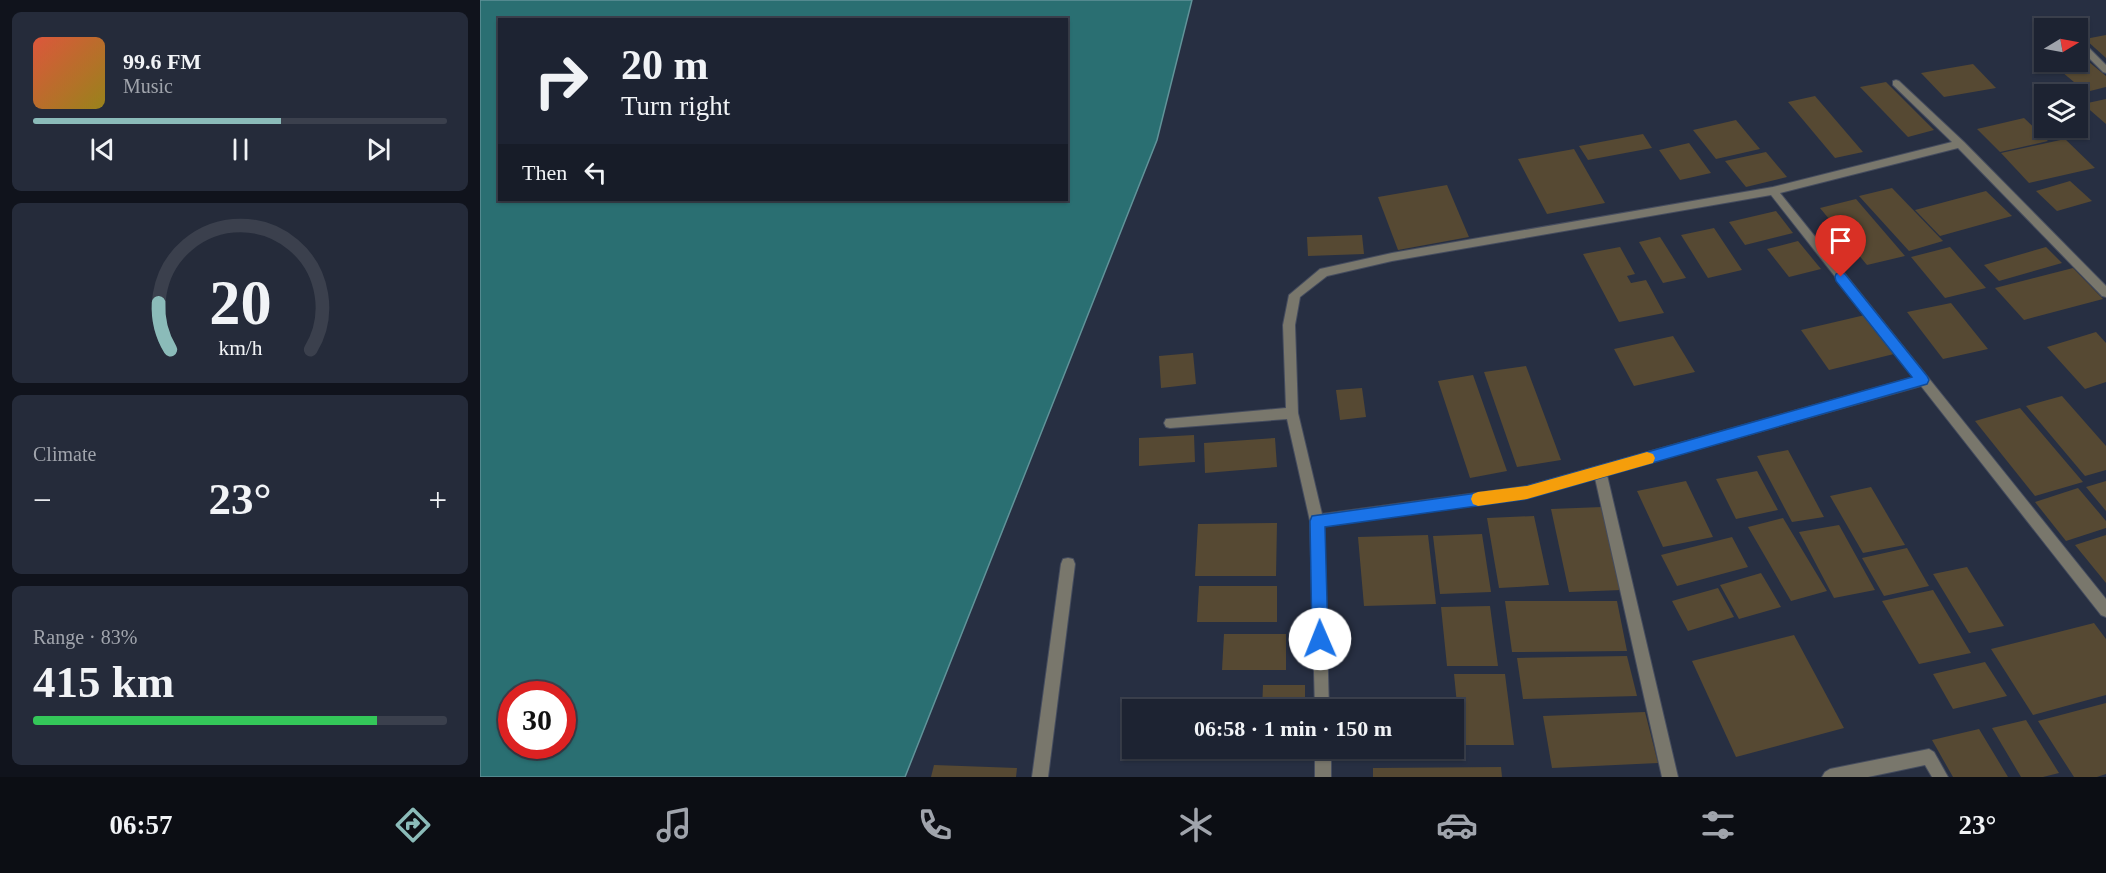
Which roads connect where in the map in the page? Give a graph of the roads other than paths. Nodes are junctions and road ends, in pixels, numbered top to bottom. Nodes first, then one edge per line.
1 (2088, 52) edge
2 (2106, 70) edge
3 (1896, 83) dead end
4 (1960, 144) junction
5 (1773, 191) junction
6 (2106, 293) edge
7 (1923, 380) junction
8 (1292, 413) junction
9 (1170, 423) dead end
10 (1600, 472) junction
11 (1317, 521) junction
12 (1068, 564) dead end
13 (2106, 610) edge
14 (1322, 699) edge
15 (1323, 759) edge
16 (1040, 777) edge
17 (1323, 777) edge
18 (1670, 777) edge
19 (1830, 777) edge
20 (1940, 777) edge

1 - 2 street
3 - 4 street
4 - 5 street
4 - 6 street
5 - 7 street
5 - 8 street
7 - 10 street
7 - 13 street
8 - 9 street
8 - 11 street
10 - 11 street
10 - 18 street
11 - 14 street
12 - 16 street
15 - 17 street
19 - 20 street

